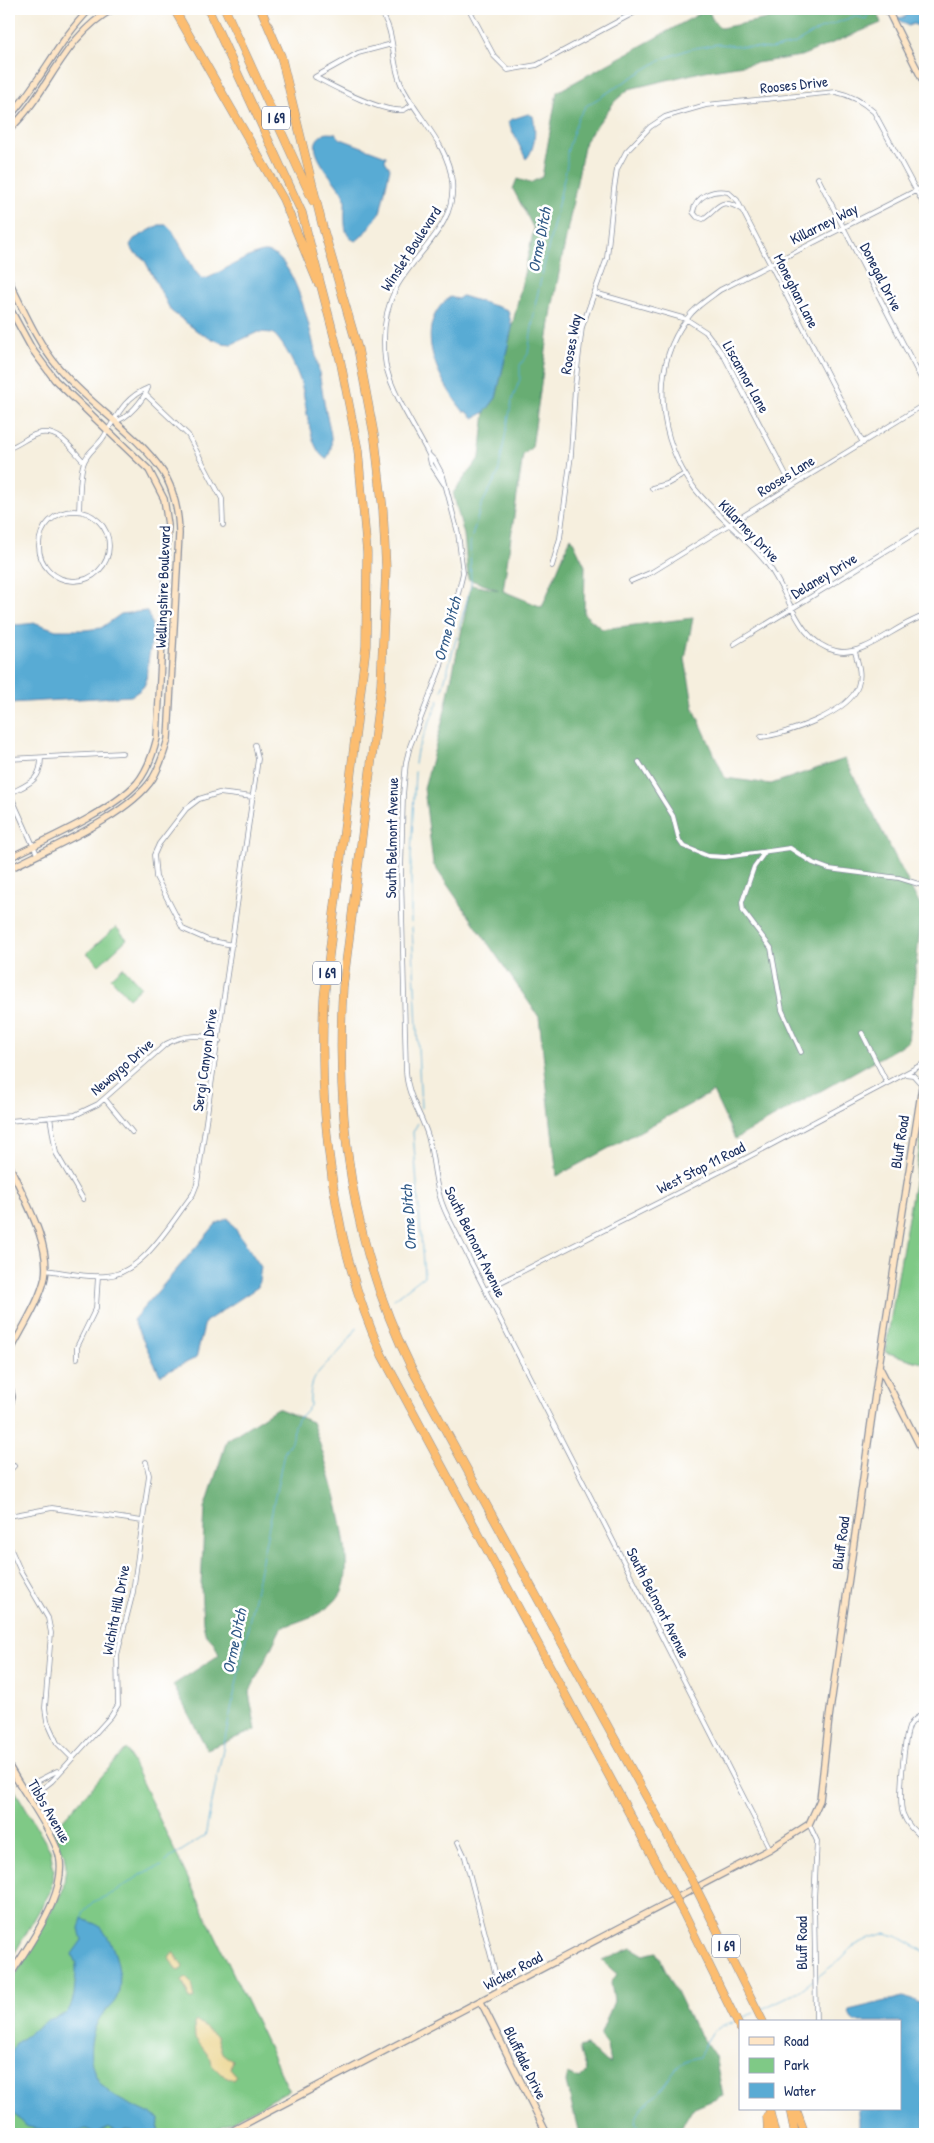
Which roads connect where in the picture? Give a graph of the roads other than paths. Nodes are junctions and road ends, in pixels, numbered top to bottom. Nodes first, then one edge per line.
1 (90, 9) edge
2 (113, 9) edge
3 (208, 9) edge
4 (225, 9) edge
5 (261, 9) edge
6 (379, 9) edge
7 (469, 9) edge
8 (641, 9) edge
9 (887, 9) edge
10 (174, 11) edge
11 (392, 44) junction
12 (925, 85) edge
13 (413, 104) junction
14 (9, 117) edge
15 (665, 117) joint
16 (9, 130) edge
17 (818, 178) dead end
18 (925, 186) edge
19 (917, 190) junction
20 (925, 207) edge
21 (742, 210) junction
22 (843, 227) junction
23 (323, 228) junction
24 (770, 265) junction
25 (9, 282) edge
26 (595, 293) junction
27 (9, 307) edge
28 (330, 315) junction
29 (686, 319) junction
30 (925, 386) edge
31 (146, 394) junction
32 (925, 404) edge
33 (113, 422) junction
34 (107, 430) junction
35 (863, 442) junction
36 (9, 448) edge
37 (84, 462) junction
38 (686, 474) junction
39 (792, 486) junction
40 (652, 488) dead end
41 (79, 511) junction
42 (730, 524) junction
43 (223, 525) dead end
44 (925, 528) edge
45 (462, 563) joint
46 (552, 566) dead end
47 (631, 581) dead end
48 (792, 608) junction
49 (925, 616) edge
50 (734, 644) dead end
51 (855, 652) junction
52 (761, 738) dead end
53 (255, 745) dead end
54 (122, 753) dead end
55 (41, 758) junction
56 (9, 759) edge
57 (639, 762) dead end
58 (9, 794) edge
59 (253, 797) junction
60 (33, 846) junction
61 (765, 852) junction
62 (37, 854) junction
63 (9, 858) edge
64 (9, 869) edge
65 (925, 886) edge
66 (232, 945) junction
67 (862, 1033) dead end
68 (219, 1041) junction
69 (802, 1052) dead end
70 (925, 1063) edge
71 (925, 1067) edge
72 (904, 1074) junction
73 (887, 1084) junction
74 (922, 1085) junction
75 (105, 1099) junction
76 (50, 1117) junction
77 (9, 1120) edge
78 (132, 1132) dead end
79 (9, 1164) edge
80 (83, 1199) dead end
81 (45, 1270) junction
82 (98, 1276) junction
83 (485, 1290) junction
84 (9, 1354) edge
85 (76, 1358) dead end
86 (879, 1366) junction
87 (9, 1383) edge
88 (9, 1407) edge
89 (925, 1456) edge
90 (146, 1462) dead end
91 (14, 1466) dead end
92 (9, 1471) edge
93 (9, 1516) edge
94 (142, 1521) junction
95 (9, 1545) edge
96 (925, 1713) edge
97 (72, 1758) junction
98 (9, 1766) edge
99 (60, 1770) junction
100 (22, 1789) junction
101 (28, 1799) junction
102 (809, 1824) junction
103 (925, 1840) edge
104 (458, 1842) dead end
105 (770, 1848) junction
106 (9, 1977) edge
107 (500, 1991) junction
108 (481, 2002) junction
109 (761, 2020) edge
110 (816, 2020) edge
111 (739, 2026) edge
112 (767, 2110) edge
113 (767, 2110) edge
114 (790, 2110) edge
115 (796, 2110) edge
116 (545, 2131) edge
117 (226, 2134) edge
118 (768, 2134) edge
119 (775, 2134) edge
120 (795, 2134) edge
121 (804, 2134) edge

1 - 14 street
2 - 16 street
3 - 28 highway, I 69
4 - 23 highway, I 69
5 - 23 highway
6 - 11 street, Winslet Boulevard
7 - 8 street
9 - 12 street
10 - 28 highway
11 - 13 street, Winslet Boulevard
11 - 13 street
13 - 45 street, Winslet Boulevard
15 - 19 street, Rooses Drive
15 - 26 street, Rooses Way
17 - 22 street, Donegal Drive
18 - 19 street, Killarney Way
19 - 20 street, Rooses Drive
19 - 22 street, Killarney Way
21 - 21 street, Moneghan Lane
21 - 24 street, Moneghan Lane
22 - 24 street, Killarney Way
22 - 30 street, Donegal Drive
23 - 109 highway, I 69, bridge
24 - 29 street, Killarney Way
24 - 35 street, Moneghan Lane
25 - 33 street, Wellingshire Boulevard
26 - 29 street, Liscannor Lane
26 - 46 street, Rooses Way
27 - 34 street, Wellingshire Boulevard
28 - 111 highway, I 69, bridge
29 - 38 street, Killarney Drive
29 - 39 street, Liscannor Lane
31 - 33 street
31 - 33 street
31 - 43 street
32 - 35 street, Rooses Lane
33 - 34 street
33 - 62 street, Wellingshire Boulevard
34 - 37 street
34 - 60 street, Wellingshire Boulevard
35 - 39 street, Rooses Lane
36 - 37 street
37 - 41 street
38 - 40 street
38 - 42 street, Killarney Drive
39 - 42 street, Rooses Lane
41 - 41 street
42 - 47 street, Rooses Lane
42 - 48 street, Killarney Drive
44 - 48 street, Delaney Drive
45 - 83 street, South Belmont Avenue
48 - 50 street, Delaney Drive
48 - 51 street, Killarney Drive
49 - 51 street
51 - 52 street
53 - 59 street, Sergi Canyon Drive
54 - 55 street
55 - 56 street
55 - 58 street
57 - 61 street
58 - 60 street
59 - 66 street, Sergi Canyon Drive
59 - 66 street
60 - 62 street
60 - 63 street, Wellingshire Boulevard
61 - 65 street
61 - 69 street
62 - 64 street, Wellingshire Boulevard
66 - 68 street, Sergi Canyon Drive
67 - 73 street
68 - 75 street, Newaygo Drive
68 - 82 street, Sergi Canyon Drive
70 - 72 street, West Stop 11 Road
71 - 74 street, Bluff Road
72 - 73 street, West Stop 11 Road
72 - 74 street
73 - 83 street, West Stop 11 Road
74 - 86 street, Bluff Road
75 - 76 street, Newaygo Drive
75 - 78 street
76 - 77 street, Newaygo Drive
76 - 80 street
79 - 81 street
81 - 82 street, Sergi Canyon Drive
81 - 84 street
82 - 85 street
83 - 105 street, South Belmont Avenue
86 - 89 street
86 - 102 street, Bluff Road
87 - 88 street
90 - 94 street, Wichita Hill Drive
91 - 92 street
93 - 94 street
94 - 97 street, Wichita Hill Drive
95 - 97 street
96 - 103 street
97 - 99 street, Wichita Hill Drive
98 - 100 street, Tibbs Avenue
99 - 100 street, Wichita Hill Drive
99 - 101 street, Wichita Hill Drive
100 - 101 street, Tibbs Avenue
101 - 106 street, Tibbs Avenue
102 - 105 street, Wicker Road
102 - 110 street, Bluff Road
104 - 107 street
105 - 107 street, Wicker Road
107 - 108 street, Wicker Road
108 - 116 street, Bluffdale Drive
108 - 117 street, Wicker Road
112 - 118 highway
113 - 119 highway
114 - 120 highway
115 - 121 highway

